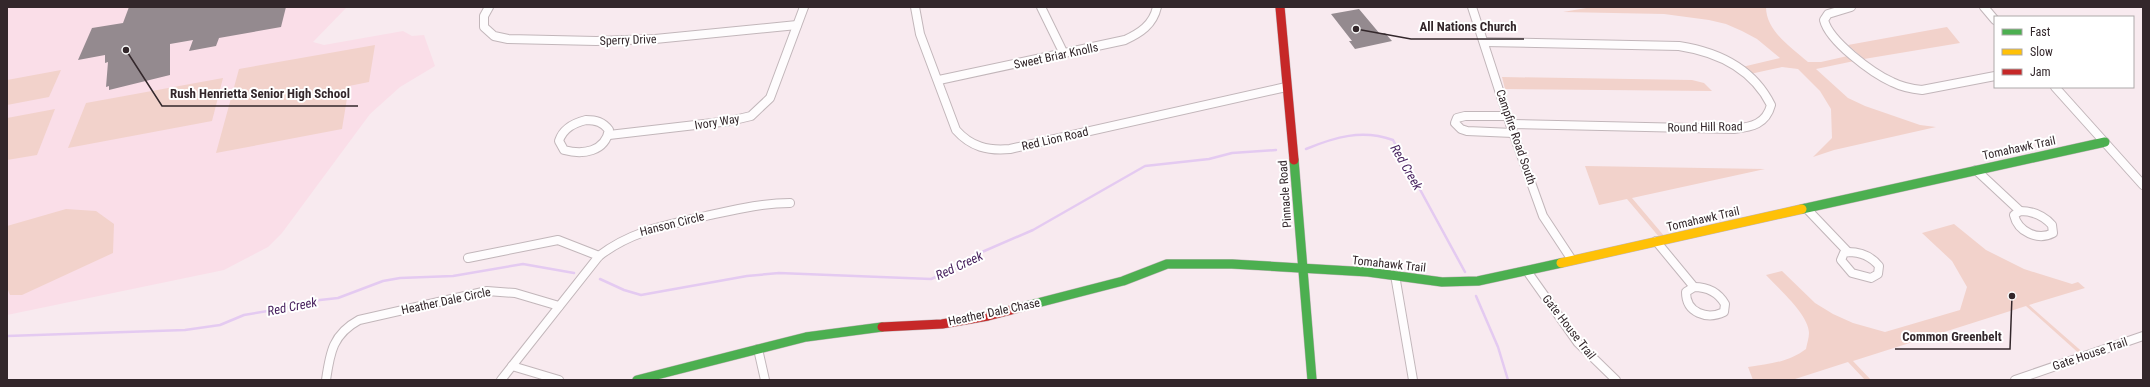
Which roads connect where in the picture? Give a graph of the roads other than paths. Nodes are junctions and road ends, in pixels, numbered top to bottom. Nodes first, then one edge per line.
1 (489, 7) edge
2 (804, 7) edge
3 (915, 7) edge
4 (1041, 7) edge
5 (1157, 7) edge
6 (1280, 7) edge
7 (1472, 7) edge
8 (1851, 7) edge
9 (1984, 7) edge
10 (1994, 19) edge
11 (797, 25) junction
12 (1484, 42) junction
13 (1064, 54) junction
14 (1994, 76) edge
15 (938, 80) junction
16 (1286, 87) junction
17 (2056, 88) edge
18 (1508, 116) junction
19 (1510, 124) junction
20 (1513, 133) junction
21 (609, 135) junction
22 (2105, 142) junction
23 (1976, 170) junction
24 (2143, 185) edge
25 (790, 203) dead end
26 (1806, 208) junction
27 (2020, 211) dead end
28 (1656, 241) junction
29 (1848, 252) dead end
30 (599, 256) junction
31 (468, 258) dead end
32 (1572, 260) junction
33 (1302, 269) junction
34 (1527, 271) junction
35 (1395, 275) junction
36 (1694, 287) junction
37 (558, 306) junction
38 (2143, 336) edge
39 (758, 348) junction
40 (512, 366) junction
41 (326, 380) edge
42 (501, 380) edge
43 (559, 380) edge
44 (637, 380) edge
45 (765, 380) edge
46 (1312, 380) edge
47 (1413, 380) edge
48 (1616, 380) edge
49 (2015, 380) edge

1 - 11 street, Sperry Drive
2 - 11 street, Ivory Way
3 - 15 street, Red Lion Road
4 - 13 street
5 - 13 street, Sweet Briar Knolls
6 - 16 street, Pinnacle Road
7 - 12 street, Campfire Road South
8 - 14 street
9 - 10 street
11 - 21 street, Ivory Way
12 - 18 street, Campfire Road South
12 - 19 street, Round Hill Road
13 - 15 street, Sweet Briar Knolls
15 - 16 street, Red Lion Road
16 - 33 street, Pinnacle Road
17 - 22 street
18 - 19 street, Campfire Road South
18 - 20 street
19 - 20 street, Campfire Road South
20 - 32 street, Campfire Road South
21 - 21 street
22 - 23 street, Tomahawk Trail
22 - 24 street
23 - 26 street, Tomahawk Trail
23 - 27 street
25 - 30 street, Hanson Circle
26 - 28 street, Tomahawk Trail
26 - 29 street
28 - 32 street, Tomahawk Trail
28 - 36 street
30 - 31 street
30 - 37 street, Hanson Circle
32 - 34 street, Tomahawk Trail
33 - 35 street, Tomahawk Trail
33 - 39 street, Heather Dale Chase
33 - 46 street, Pinnacle Road
34 - 35 street, Tomahawk Trail
34 - 48 street, Gate House Trail
35 - 47 street
36 - 36 street
37 - 40 street
37 - 41 street, Heather Dale Circle
38 - 49 street, Gate House Trail
39 - 44 street, Heather Dale Chase
39 - 45 street
40 - 42 street
40 - 43 street

